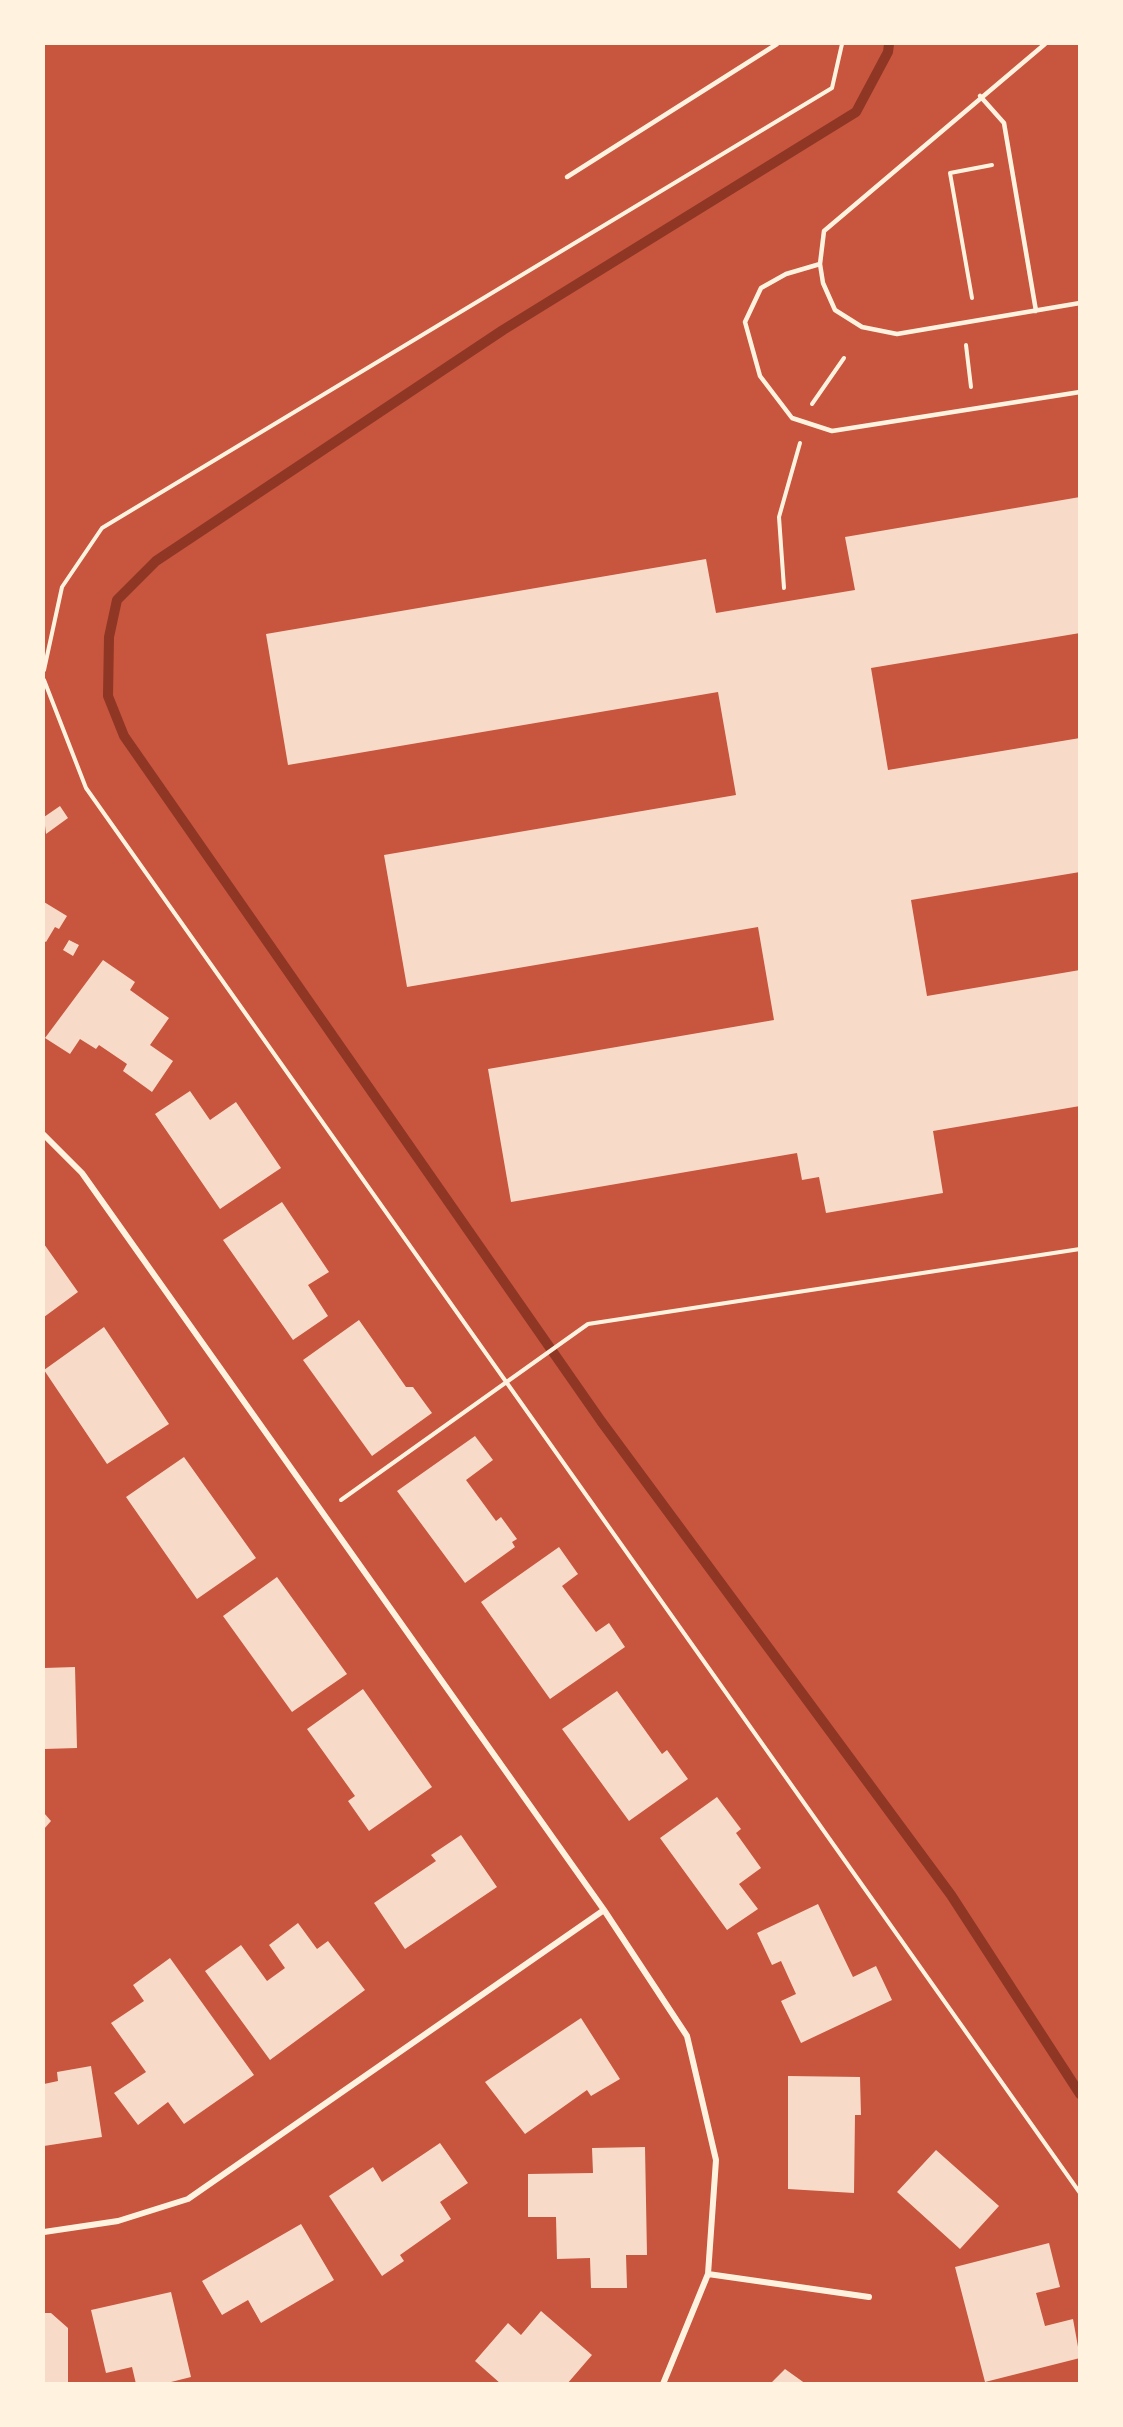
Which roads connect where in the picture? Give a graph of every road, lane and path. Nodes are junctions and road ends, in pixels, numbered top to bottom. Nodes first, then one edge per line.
1 (777, 44) edge
2 (842, 44) edge
3 (1045, 44) edge
4 (980, 96) junction
5 (1010, 161) junction
6 (567, 177) dead end
7 (820, 264) junction
8 (972, 298) dead end
9 (1080, 303) edge
10 (1036, 311) junction
11 (966, 345) dead end
12 (844, 358) dead end
13 (971, 387) dead end
14 (1080, 392) edge
15 (813, 402) dead end
16 (793, 466) dead end
17 (784, 588) dead end
18 (44, 670) edge
19 (44, 680) edge
20 (44, 1135) edge
21 (1080, 1249) edge
22 (506, 1382) junction
23 (324, 1512) junction
24 (604, 1910) junction
25 (1080, 2193) edge
26 (44, 2232) edge
27 (708, 2274) junction
28 (869, 2297) dead end
29 (663, 2384) edge

1 - 6 lane
2 - 18 path
3 - 4 lane
4 - 5 lane
4 - 7 lane
5 - 8 path
5 - 10 lane
7 - 10 lane
7 - 14 lane
9 - 10 lane
11 - 13 path
12 - 15 path
16 - 17 path
19 - 22 path
20 - 23 street
21 - 22 path
22 - 23 path
22 - 25 path
23 - 24 street
24 - 26 street
24 - 27 street
27 - 28 street
27 - 29 street

